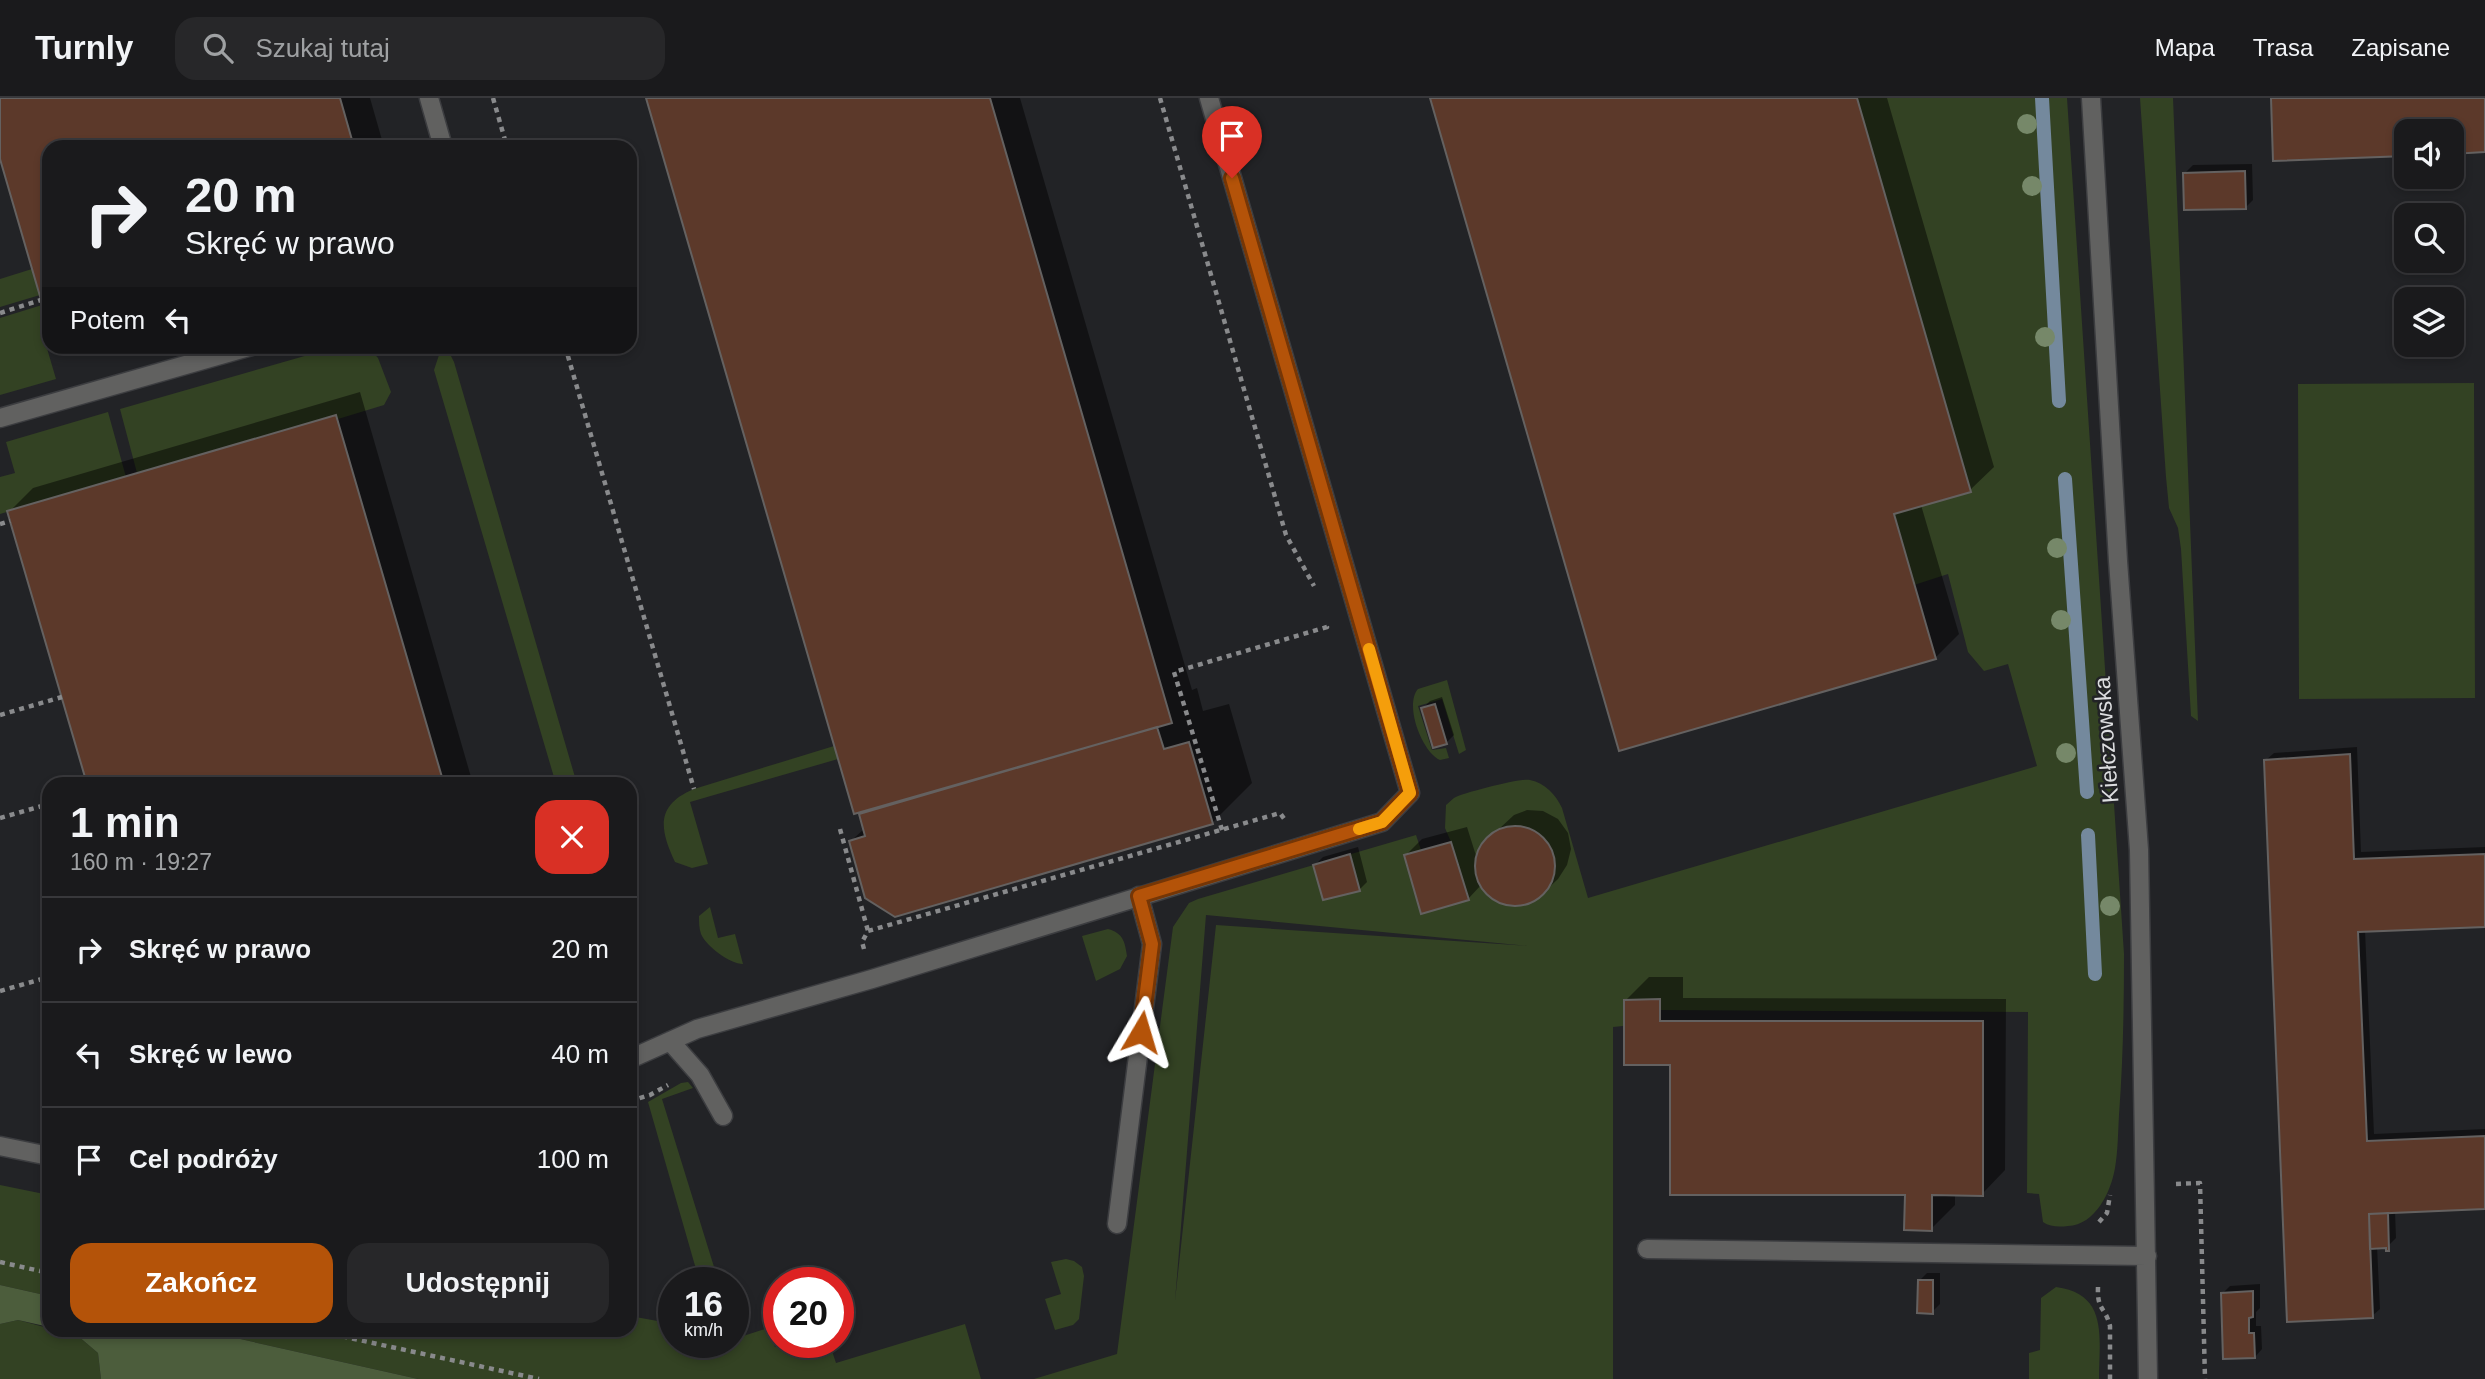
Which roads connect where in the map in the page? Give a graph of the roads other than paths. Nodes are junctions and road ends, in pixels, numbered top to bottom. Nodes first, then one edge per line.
1 (429, 98) edge
2 (1209, 98) edge
3 (2091, 98) edge
4 (441, 140) edge
5 (224, 354) edge
6 (0, 418) edge
7 (1139, 896) junction
8 (670, 1041) junction
9 (637, 1056) edge
10 (723, 1115) dead end
11 (0, 1146) edge
12 (42, 1155) edge
13 (1117, 1224) dead end
14 (1647, 1249) dead end
15 (2147, 1256) junction
16 (2148, 1379) edge

1 - 4 street
2 - 7 street
3 - 15 street, Kiełczowska
5 - 6 street
7 - 8 street
7 - 13 street
8 - 9 street
8 - 10 street
11 - 12 street
14 - 15 street
15 - 16 street, Kiełczowska

